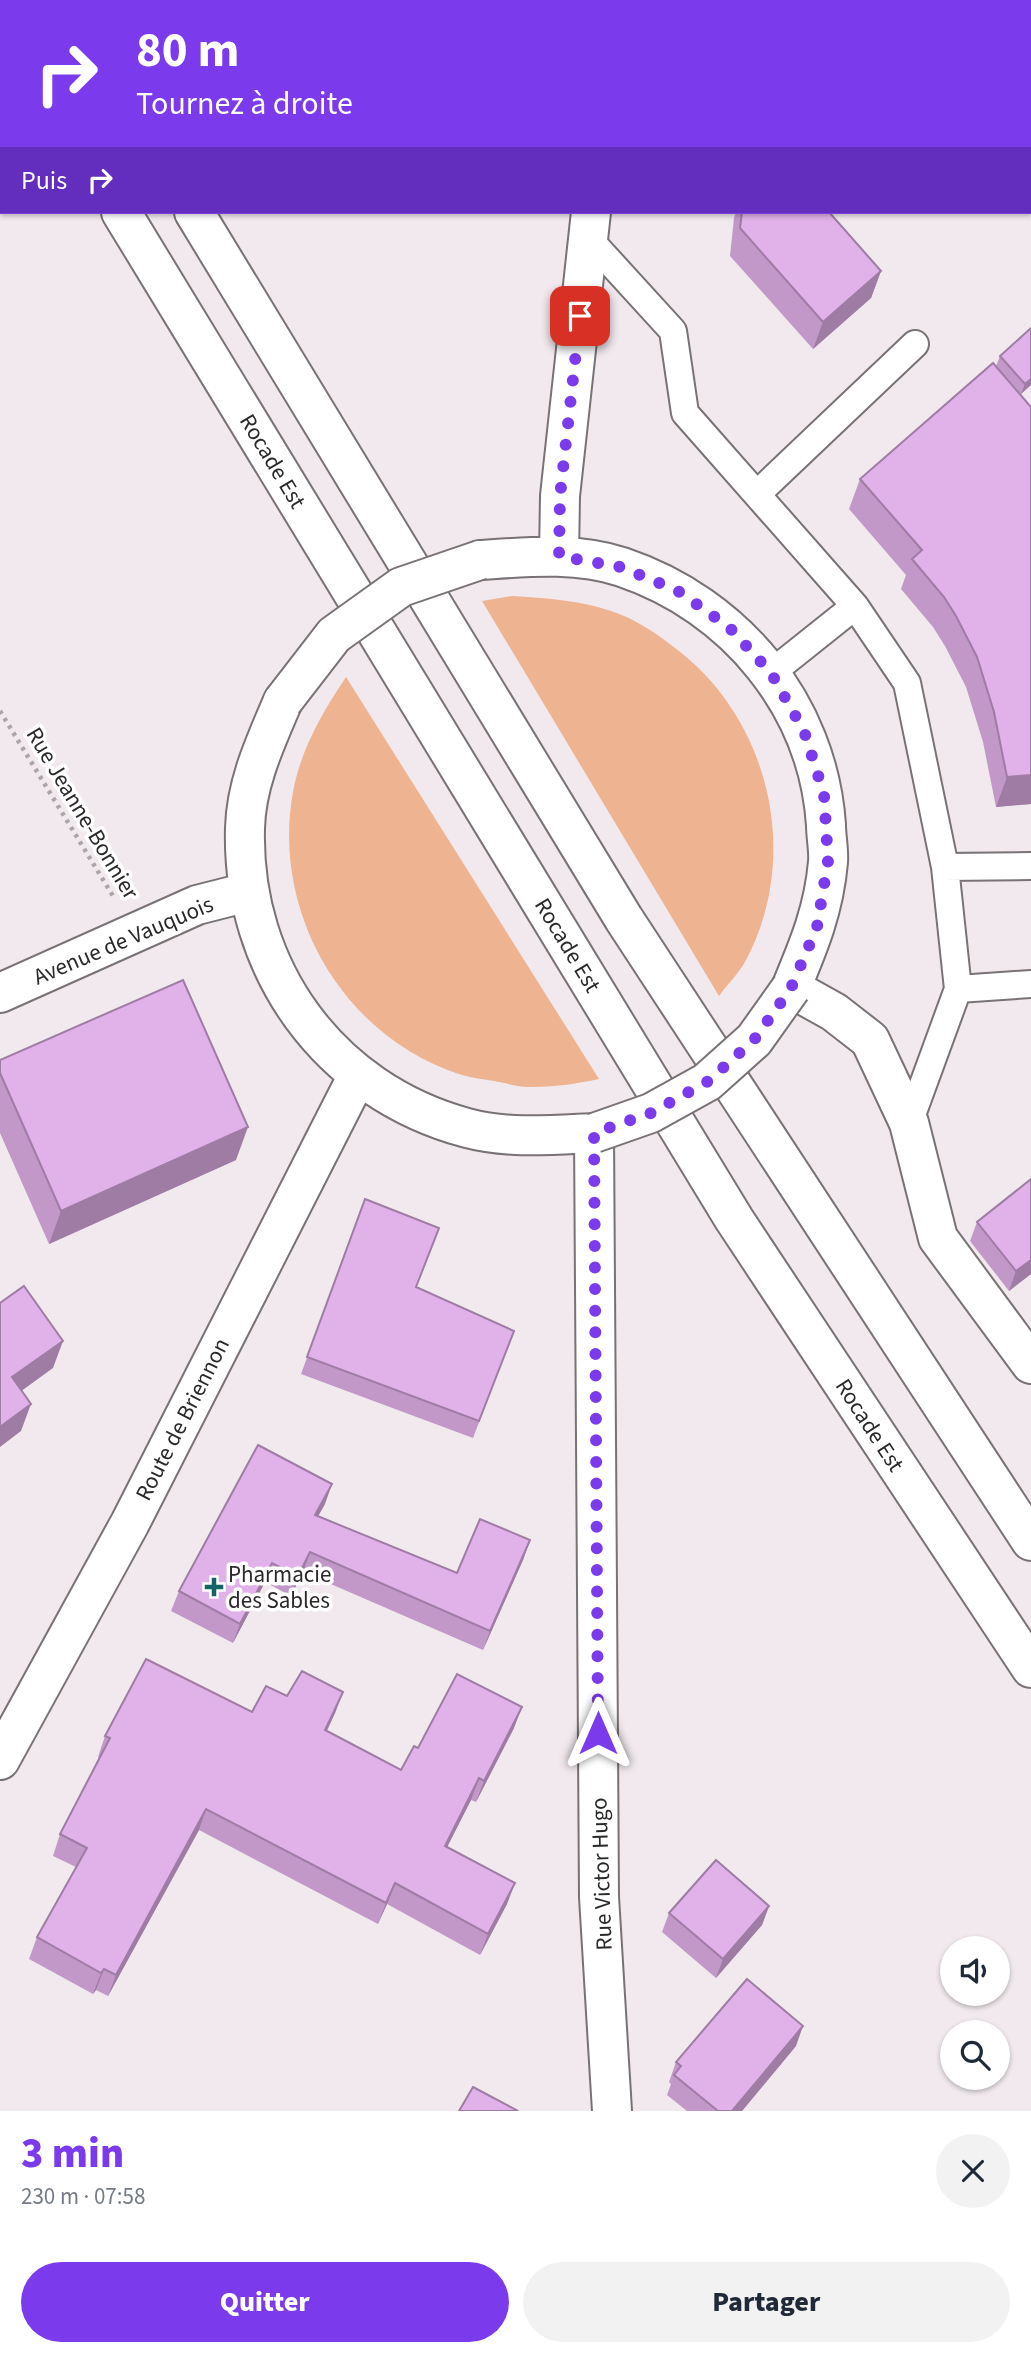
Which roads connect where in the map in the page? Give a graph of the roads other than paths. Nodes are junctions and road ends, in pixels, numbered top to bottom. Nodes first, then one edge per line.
1 (122, 214) edge
2 (195, 214) edge
3 (590, 225) edge
4 (915, 344) dead end
5 (757, 494) junction
6 (559, 556) junction
7 (855, 606) junction
8 (771, 673) junction
9 (1031, 866) edge
10 (945, 867) junction
11 (248, 892) junction
12 (1031, 984) edge
13 (791, 988) junction
14 (958, 989) junction
15 (0, 993) edge
16 (358, 1075) junction
17 (909, 1124) junction
18 (594, 1133) junction
19 (1031, 1364) edge
20 (1031, 1541) edge
21 (1031, 1668) edge
22 (0, 1760) edge
23 (612, 2111) edge

1 - 21 main road, Rocade Est
2 - 20 main road
3 - 5 lane
3 - 6 main road
4 - 5 lane
5 - 7 lane
6 - 8 main road
6 - 11 main road, bridge
7 - 8 lane
7 - 10 lane
8 - 13 main road
9 - 10 lane
10 - 14 lane
11 - 15 main road, Avenue de Vauquois
11 - 16 main road
12 - 14 lane
13 - 17 main road
13 - 18 main road, bridge
14 - 17 lane
16 - 18 main road
16 - 22 main road, Route de Briennon
17 - 19 main road
18 - 23 main road, Rue Victor Hugo

